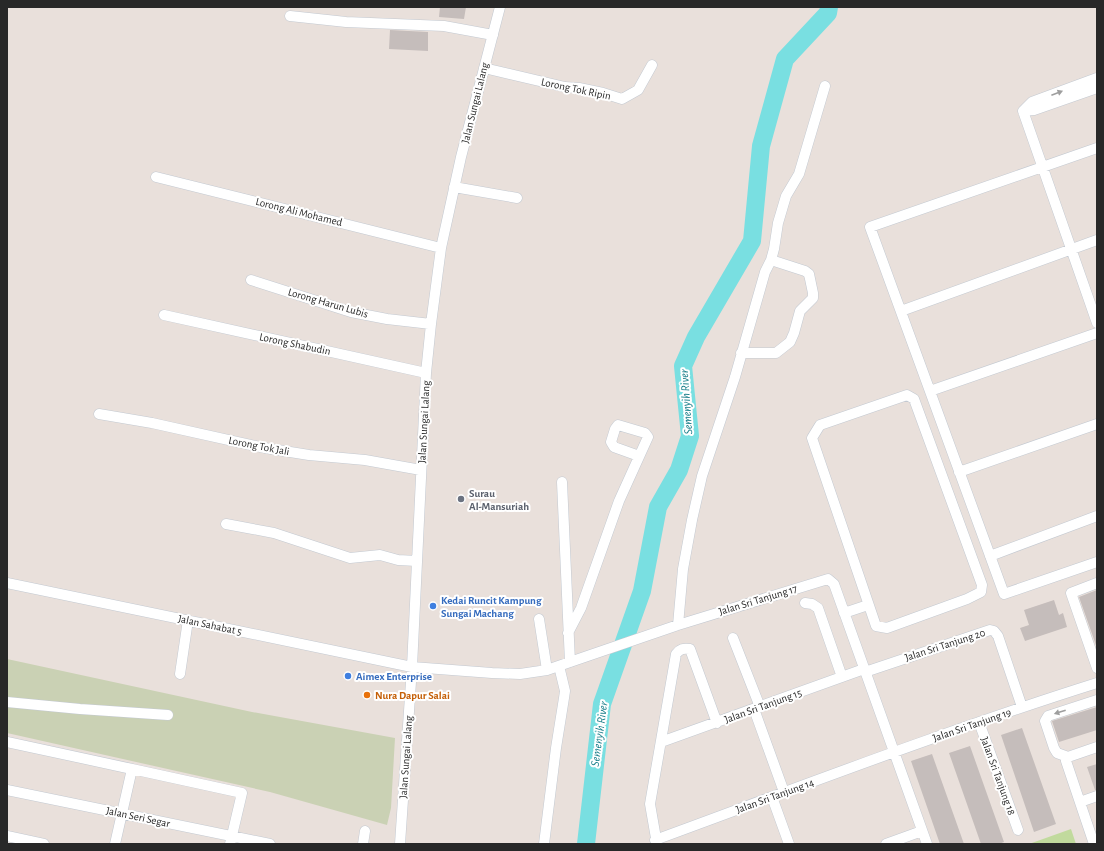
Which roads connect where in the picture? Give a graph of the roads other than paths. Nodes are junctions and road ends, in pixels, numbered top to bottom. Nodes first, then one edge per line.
1 (500, 7) edge
2 (290, 16) dead end
3 (492, 35) junction
4 (652, 65) dead end
5 (484, 68) junction
6 (1097, 78) edge
7 (825, 86) dead end
8 (1097, 88) edge
9 (1024, 111) junction
10 (1097, 148) edge
11 (1043, 167) junction
12 (156, 177) dead end
13 (454, 187) junction
14 (517, 198) dead end
15 (1097, 240) edge
16 (442, 248) junction
17 (1072, 250) junction
18 (771, 260) junction
19 (251, 280) dead end
20 (901, 311) junction
21 (164, 316) dead end
22 (1097, 322) edge
23 (431, 324) junction
24 (1097, 333) edge
25 (741, 353) junction
26 (426, 373) junction
27 (930, 391) junction
28 (99, 414) dead end
29 (1097, 424) edge
30 (639, 456) dead end
31 (421, 470) junction
32 (959, 472) junction
33 (562, 482) dead end
34 (1097, 516) edge
35 (226, 524) dead end
36 (990, 556) junction
37 (417, 562) junction
38 (1097, 562) edge
39 (7, 583) edge
40 (1097, 583) edge
41 (805, 603) dead end
42 (868, 605) junction
43 (844, 613) junction
44 (539, 619) dead end
45 (188, 620) junction
46 (678, 625) junction
47 (568, 633) junction
48 (733, 638) dead end
49 (570, 662) junction
50 (559, 666) junction
51 (412, 667) junction
52 (1097, 667) edge
53 (547, 670) junction
54 (865, 670) junction
55 (180, 674) dead end
56 (842, 677) junction
57 (1097, 682) edge
58 (1097, 700) edge
59 (7, 702) edge
60 (757, 708) junction
61 (1022, 708) junction
62 (168, 715) dead end
63 (717, 722) junction
64 (979, 722) junction
65 (7, 742) edge
66 (661, 742) junction
67 (1097, 747) edge
68 (894, 752) junction
69 (1067, 759) junction
70 (132, 769) junction
71 (7, 790) edge
72 (784, 792) junction
73 (1097, 796) edge
74 (772, 797) junction
75 (1080, 802) junction
76 (122, 813) junction
77 (401, 830) junction
78 (1018, 830) dead end
79 (365, 831) dead end
80 (922, 831) junction
81 (7, 836) edge
82 (231, 840) edge
83 (656, 842) edge
84 (44, 844) edge
85 (115, 844) edge
86 (270, 844) edge
87 (363, 844) edge
88 (394, 844) edge
89 (400, 844) edge
90 (544, 844) edge
91 (789, 844) edge
92 (886, 844) edge
93 (927, 844) edge
94 (1094, 844) edge

1 - 3 street, Jalan Sungai Lalang
2 - 3 street
3 - 5 street, Jalan Sungai Lalang
4 - 5 street, Lorong Tok Ripin
5 - 13 street, Jalan Sungai Lalang
9 -> 6 street
7 - 18 street
8 - 9 street
9 - 11 street
10 - 11 street
11 - 17 street
11 - 20 street
12 - 16 street, Lorong Ali Mohamed
13 - 14 street
13 - 16 street, Jalan Sungai Lalang
15 - 17 street
16 - 23 street, Jalan Sungai Lalang
17 - 20 street
17 - 22 street
18 - 25 street
18 - 25 street
19 - 23 street, Lorong Harun Lubis
20 - 27 street
21 - 26 street, Lorong Shabudin
23 - 26 street, Jalan Sungai Lalang
24 - 27 street
25 - 46 street
26 - 31 street, Jalan Sungai Lalang
27 - 32 street
28 - 31 street, Lorong Tok Jali
29 - 32 street
30 - 47 street
31 - 37 street, Jalan Sungai Lalang
32 - 36 street
33 - 47 street
34 - 36 street
35 - 37 street
36 - 38 street
37 - 51 street, Jalan Sungai Lalang
39 - 45 street, Jalan Sahabat 5
40 - 52 street
41 - 56 street, Jalan Sri Tanjung 17
42 - 42 street
42 - 43 street
43 - 46 street, Jalan Sri Tanjung 17
43 - 54 street, Jalan Sri Tanjung 17
44 - 53 street
45 - 51 street, Jalan Sahabat 5
45 - 55 street
46 - 49 street, Jalan Sri Tanjung 17
47 - 49 street
48 - 60 street
49 - 50 street, Jalan Sri Tanjung 17
50 - 53 street, Jalan Sri Tanjung 17
50 - 90 street
51 - 53 street, Jalan Sri Tanjung 17
51 - 77 street, Jalan Sungai Lalang
54 - 56 street, Jalan Sri Tanjung 15
54 - 61 street, Jalan Sri Tanjung 20
54 - 68 street, Jalan Sri Tanjung 17
56 - 60 street, Jalan Sri Tanjung 15
57 - 61 street, Jalan Sri Tanjung 19
58 -> 69 street
59 - 62 street
60 - 63 street, Jalan Sri Tanjung 15
60 - 72 street
61 - 64 street, Jalan Sri Tanjung 19
63 - 66 street, Jalan Sri Tanjung 15
63 - 66 street
64 - 68 street, Jalan Sri Tanjung 19
64 - 78 street, Jalan Sri Tanjung 18
65 - 70 street
66 - 83 street
67 - 69 street
68 - 72 street, Jalan Sri Tanjung 14
68 - 80 street, Jalan Sri Tanjung 17
69 - 75 street
70 - 76 street
70 - 82 street
71 - 76 street, Jalan Seri Segar
72 - 74 street, Jalan Sri Tanjung 14
73 - 75 street
74 - 83 street, Jalan Sri Tanjung 14
74 - 91 street
75 - 94 street
76 - 82 street, Jalan Seri Segar
76 - 85 street
77 - 88 street
77 - 89 street, Jalan Sungai Lalang
79 - 87 street
80 - 92 street
80 - 93 street, Jalan Sri Tanjung 17
81 - 84 street
82 - 86 street, Jalan Seri Segar

